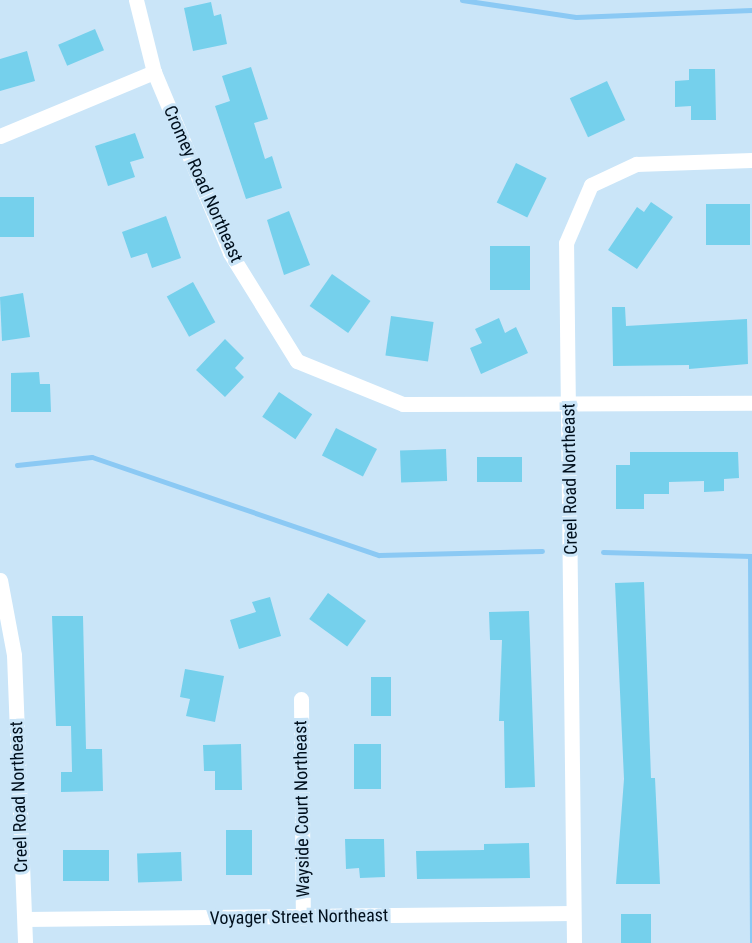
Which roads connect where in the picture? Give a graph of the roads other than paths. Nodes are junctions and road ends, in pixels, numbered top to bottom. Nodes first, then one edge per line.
1 (136, 0) edge
2 (154, 72) junction
3 (0, 136) edge
4 (752, 160) edge
5 (752, 403) edge
6 (569, 406) junction
7 (0, 580) edge
8 (301, 699) dead end
9 (573, 913) junction
10 (303, 918) junction
11 (25, 919) junction
12 (25, 943) edge
13 (574, 943) edge

1 - 2 street, Cromey Road Northeast
2 - 3 street
2 - 6 street, Cromey Road Northeast
4 - 6 street, Creel Road Northeast
5 - 6 street, Cromey Road Northeast
6 - 9 street, Creel Road Northeast
7 - 11 street, Creel Road Northeast
8 - 10 street, Wayside Court Northeast
9 - 10 street, Voyager Street Northeast
9 - 13 street, Creel Road Northeast
10 - 11 street, Voyager Street Northeast
11 - 12 street, Creel Road Northeast

